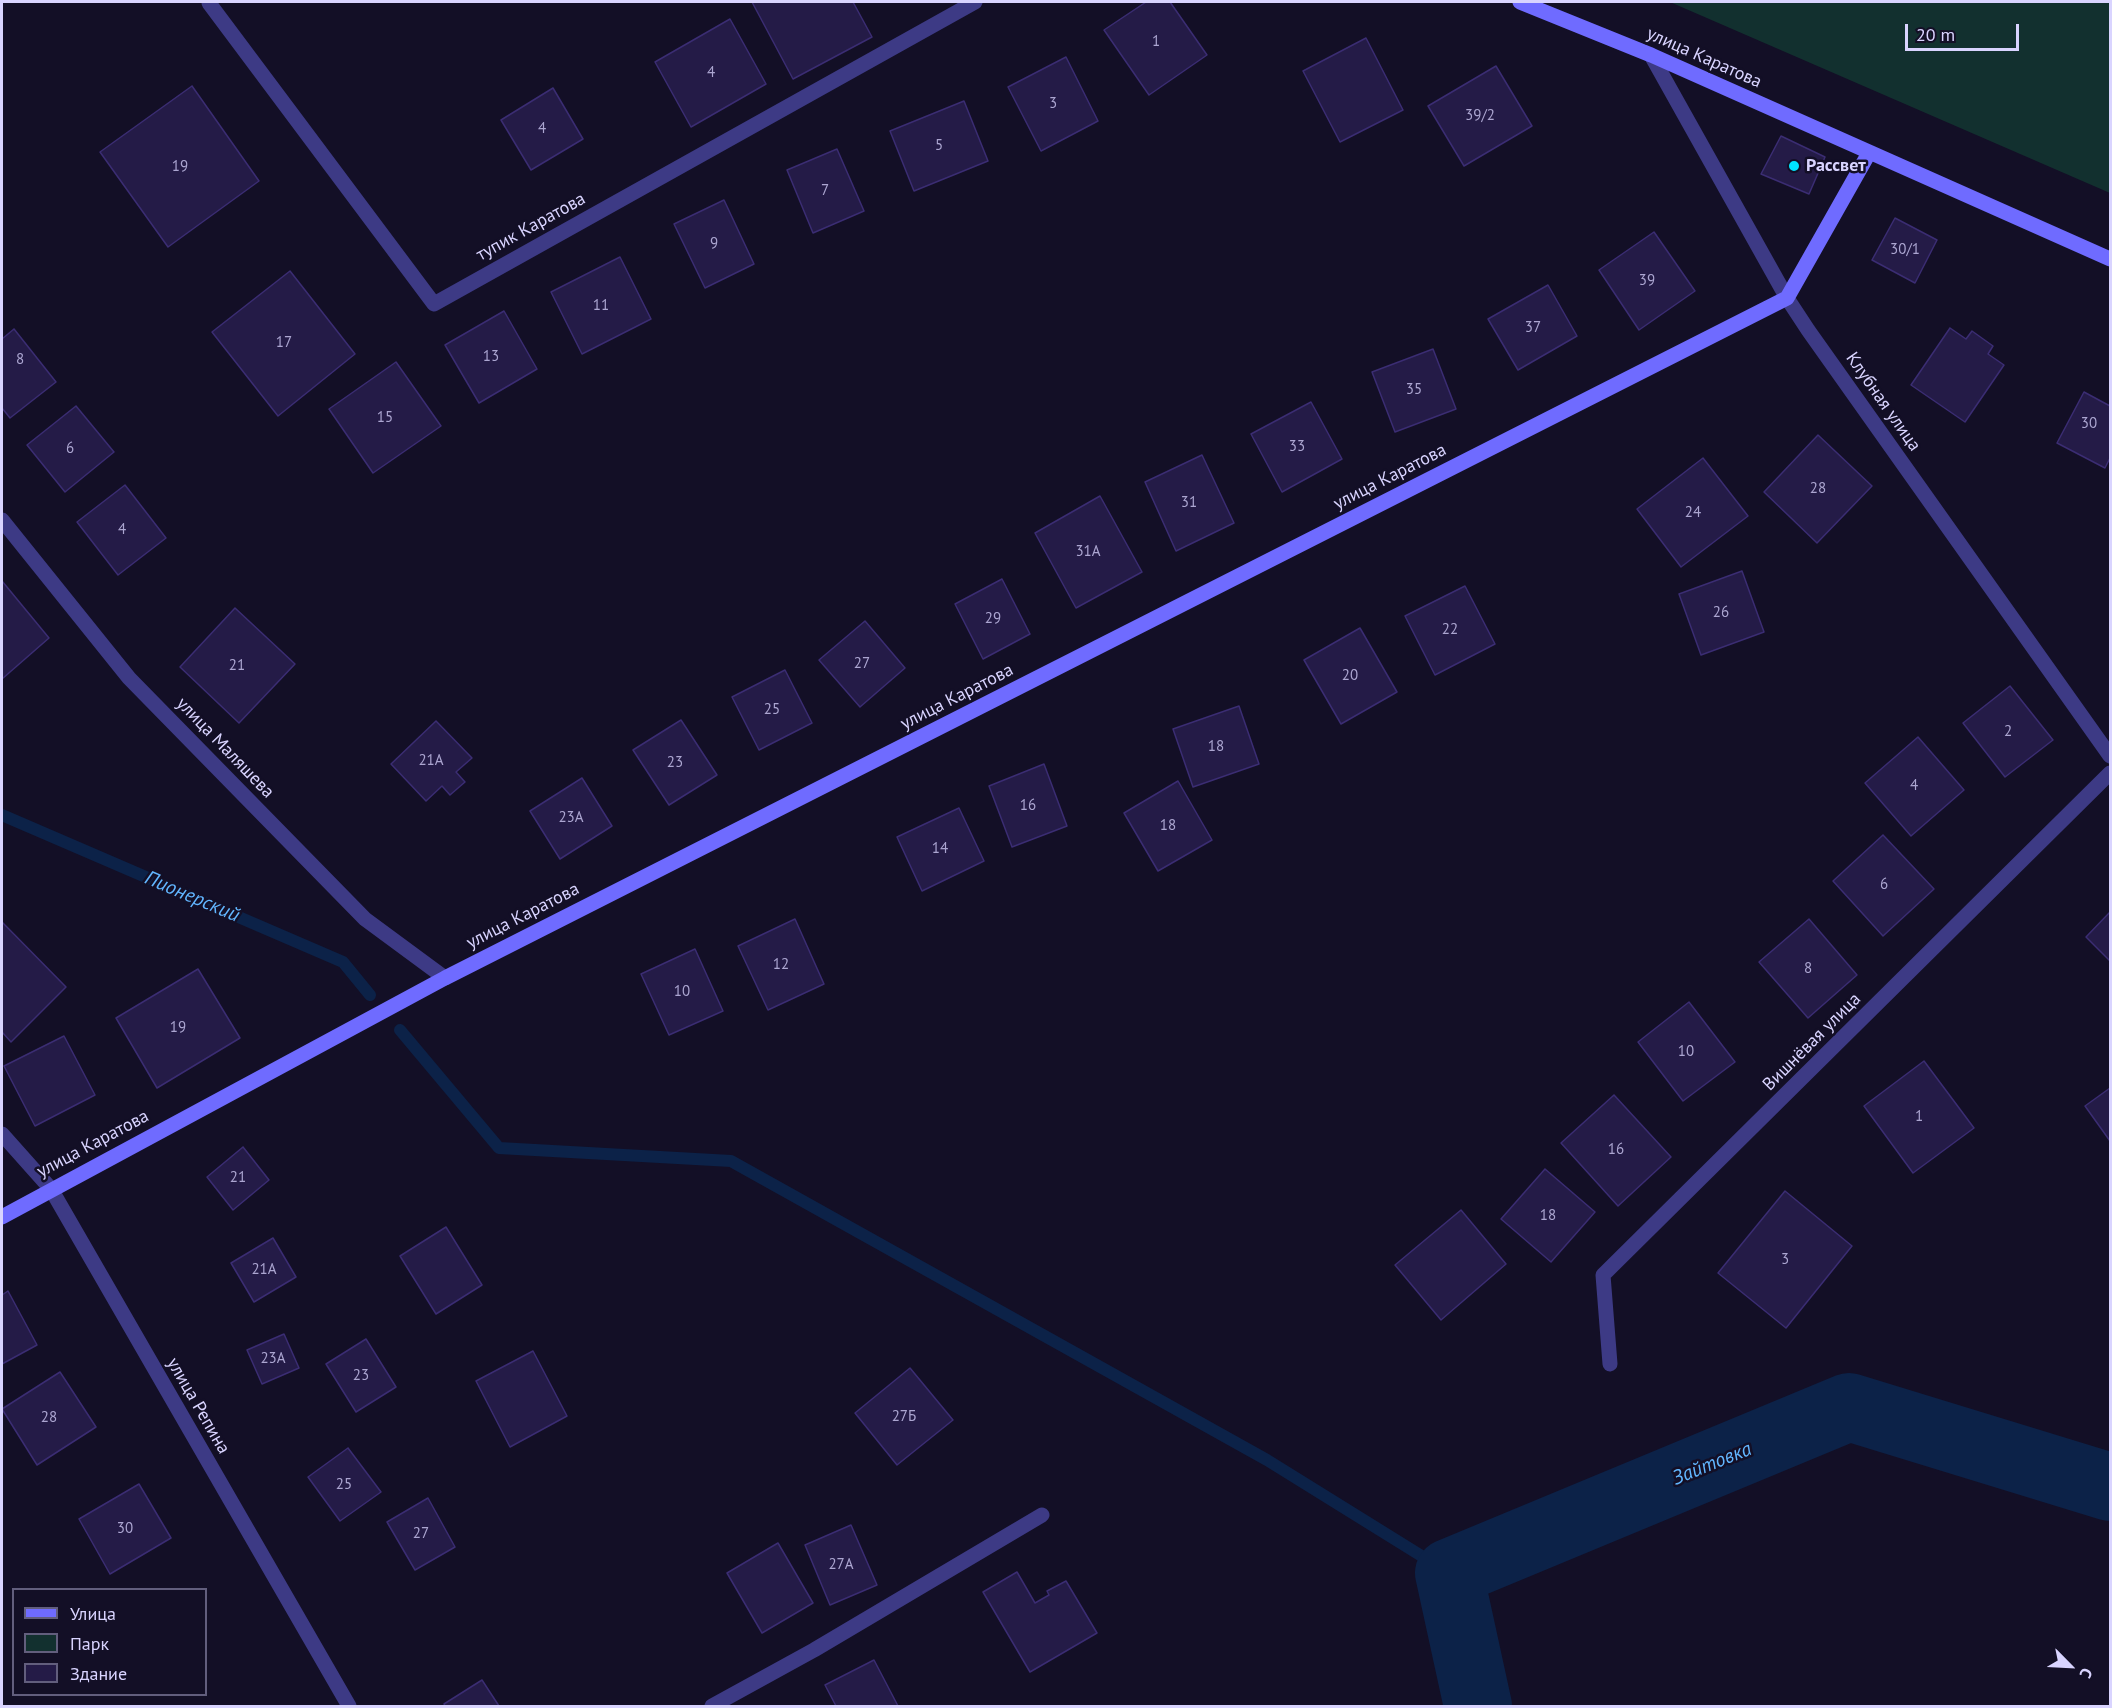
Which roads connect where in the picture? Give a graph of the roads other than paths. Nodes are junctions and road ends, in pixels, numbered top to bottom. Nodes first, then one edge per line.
1 (975, 2) edge
2 (1520, 2) edge
3 (209, 3) dead end
4 (1651, 55) junction
5 (1869, 153) junction
6 (2110, 259) edge
7 (1787, 298) junction
8 (2, 520) edge
9 (2110, 756) edge
10 (2110, 773) edge
11 (445, 978) junction
12 (2, 1134) edge
13 (51, 1189) junction
14 (2, 1217) edge
15 (1610, 1364) dead end
16 (1042, 1515) dead end
17 (349, 1707) edge
18 (712, 1707) edge

1 - 3 street, тупик Каратова
2 - 4 street, улица Каратова
4 - 5 street, улица Каратова
4 - 7 street, Клубная улица
5 - 6 street, улица Каратова
5 - 7 street
7 - 9 street, Клубная улица
7 - 11 street, улица Каратова
8 - 11 street, улица Маляшева
10 - 15 street, Вишнёвая улица
11 - 13 street, улица Каратова
12 - 13 street, улица Репина
13 - 14 street, улица Каратова
13 - 17 street, улица Репина
16 - 18 street

